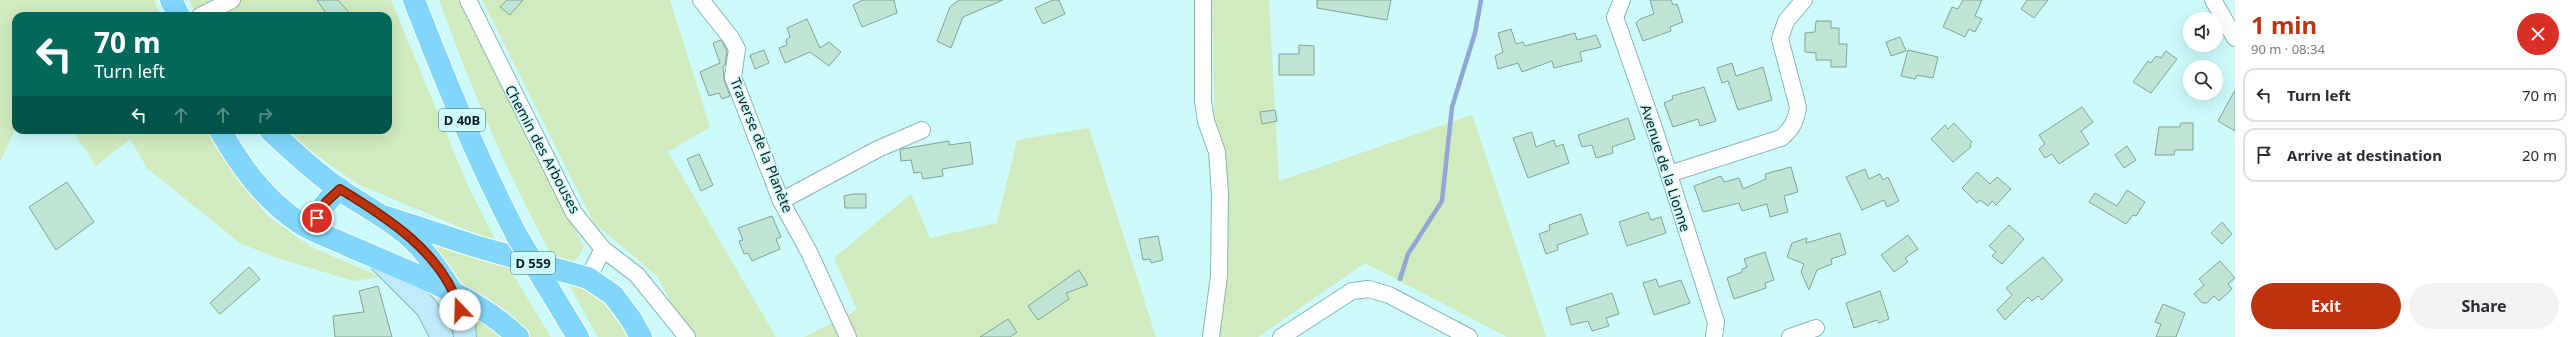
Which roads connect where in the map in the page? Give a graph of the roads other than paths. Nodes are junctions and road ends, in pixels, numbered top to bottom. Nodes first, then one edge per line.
1 (171, 0) edge
2 (232, 0) edge
3 (414, 0) edge
4 (468, 0) edge
5 (701, 0) edge
6 (1203, 0) edge
7 (1622, 0) edge
8 (1804, 0) edge
9 (2213, 0) edge
10 (177, 12) edge
11 (208, 12) edge
12 (2235, 38) edge
13 (922, 130) dead end
14 (222, 134) edge
15 (274, 134) edge
16 (1669, 174) junction
17 (340, 189) junction
18 (781, 201) junction
19 (386, 217) junction
20 (316, 231) junction
21 (603, 249) junction
22 (378, 259) junction
23 (588, 278) junction
24 (455, 295) junction
25 (1816, 328) dead end
26 (442, 337) edge
27 (465, 337) edge
28 (518, 337) edge
29 (578, 337) edge
30 (641, 337) edge
31 (687, 337) edge
32 (848, 337) edge
33 (1211, 337) edge
34 (1281, 337) edge
35 (1468, 337) edge
36 (1714, 337) edge
37 (1790, 337) edge

1 - 10 main road
2 - 11 street
3 - 29 main road, D 40B, bridge
4 - 21 street, Chemin des Arbouses
5 - 18 street, Traverse de la Planète
6 - 33 street
7 - 16 street, Avenue de la Lionne
8 - 16 street
9 - 12 street
13 - 18 street
14 - 20 main road, D 559
15 - 17 main road, D 559
16 - 36 street, Avenue de la Lionne
17 - 19 main road, D 559
17 - 20 main road
18 - 32 street, Traverse de la Planète
19 - 23 main road, D 559
19 - 24 main road, D 559
20 - 22 main road, D 559
21 - 23 street
21 - 31 street, Chemin des Arbouses
22 - 24 main road, D 559
22 - 26 street
23 - 30 main road, D 559
24 - 27 street
24 - 28 main road, D 559
25 - 37 street
34 - 35 street

